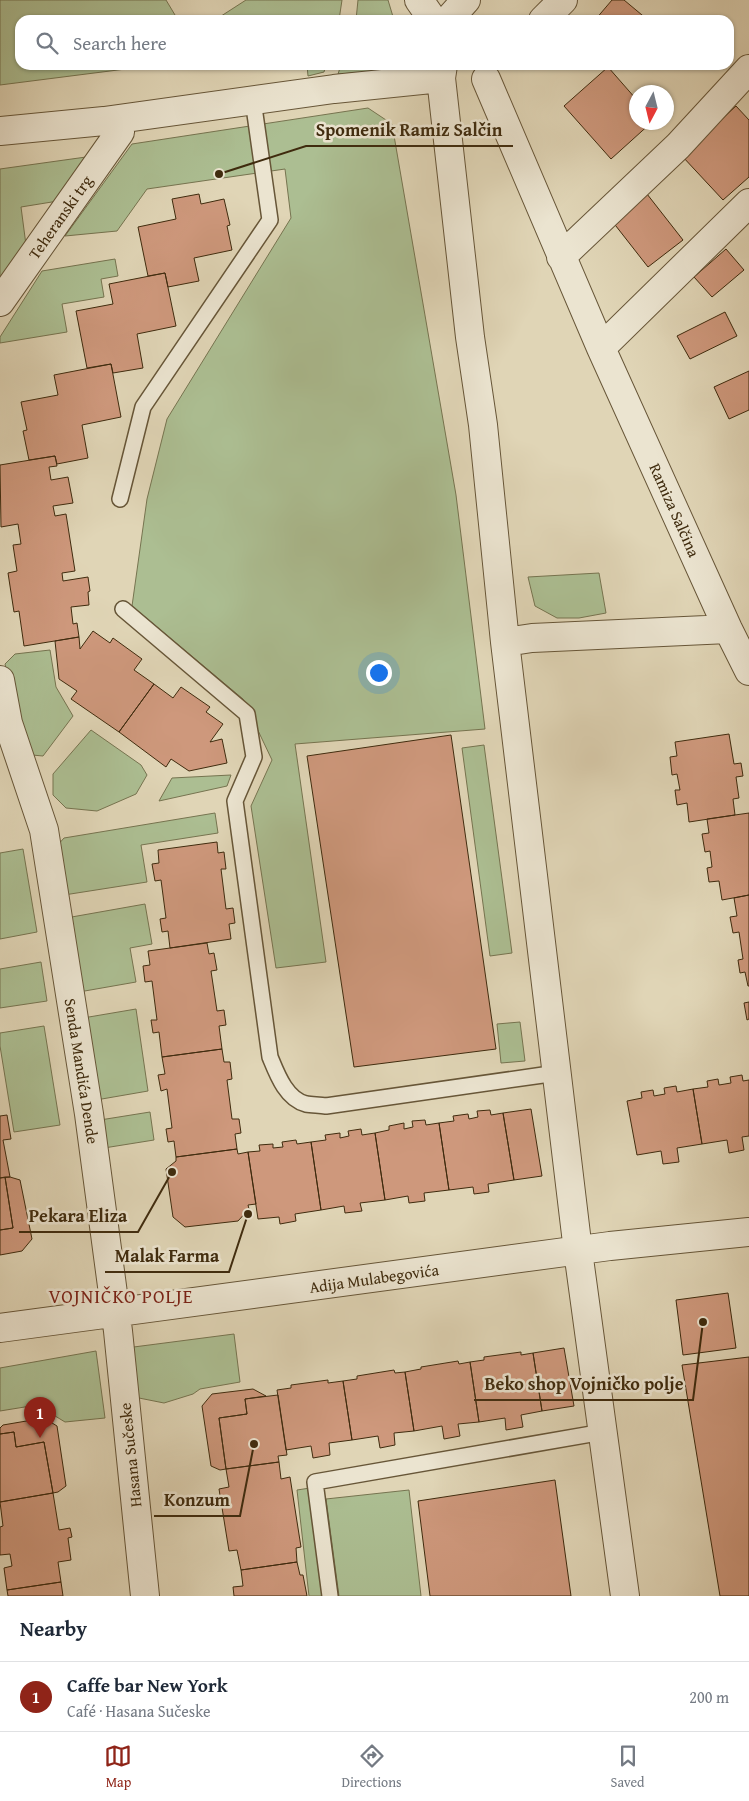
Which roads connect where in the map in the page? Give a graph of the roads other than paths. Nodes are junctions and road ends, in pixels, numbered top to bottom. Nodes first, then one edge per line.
1 (419, 0) edge
2 (466, 0) edge
3 (563, 0) edge
4 (430, 15) edge
5 (452, 15) edge
6 (549, 15) edge
7 (749, 69) edge
8 (486, 70) edge
9 (442, 72) edge
10 (253, 100) junction
11 (0, 131) edge
12 (120, 132) dead end
13 (749, 203) edge
14 (562, 257) junction
15 (0, 302) edge
16 (601, 348) junction
17 (120, 498) dead end
18 (123, 609) dead end
19 (728, 628) junction
20 (505, 642) junction
21 (749, 671) edge
22 (0, 680) edge
23 (557, 1073) junction
24 (749, 1232) edge
25 (578, 1251) junction
26 (115, 1314) junction
27 (0, 1328) edge
28 (603, 1432) junction
29 (145, 1596) edge
30 (330, 1596) edge
31 (625, 1596) edge

1 - 4 street
2 - 5 street
3 - 6 street
7 - 14 street
8 - 14 street, Ramiza Salčina
9 - 10 street
9 - 20 street
10 - 11 street
10 - 17 lane
12 - 15 street, Teheranski trg
13 - 16 street
14 - 16 street, Ramiza Salčina
16 - 19 street, Ramiza Salčina
18 - 23 lane
19 - 20 street
19 - 21 street, Ramiza Salčina
20 - 23 street
22 - 26 street, Senda Mandića Dende
23 - 25 street
24 - 25 street, Adija Mulabegovića
25 - 26 street, Adija Mulabegovića
25 - 28 street
26 - 27 street, Adija Mulabegovića
26 - 29 street, Hasana Sučeske
28 - 30 lane
28 - 31 street

